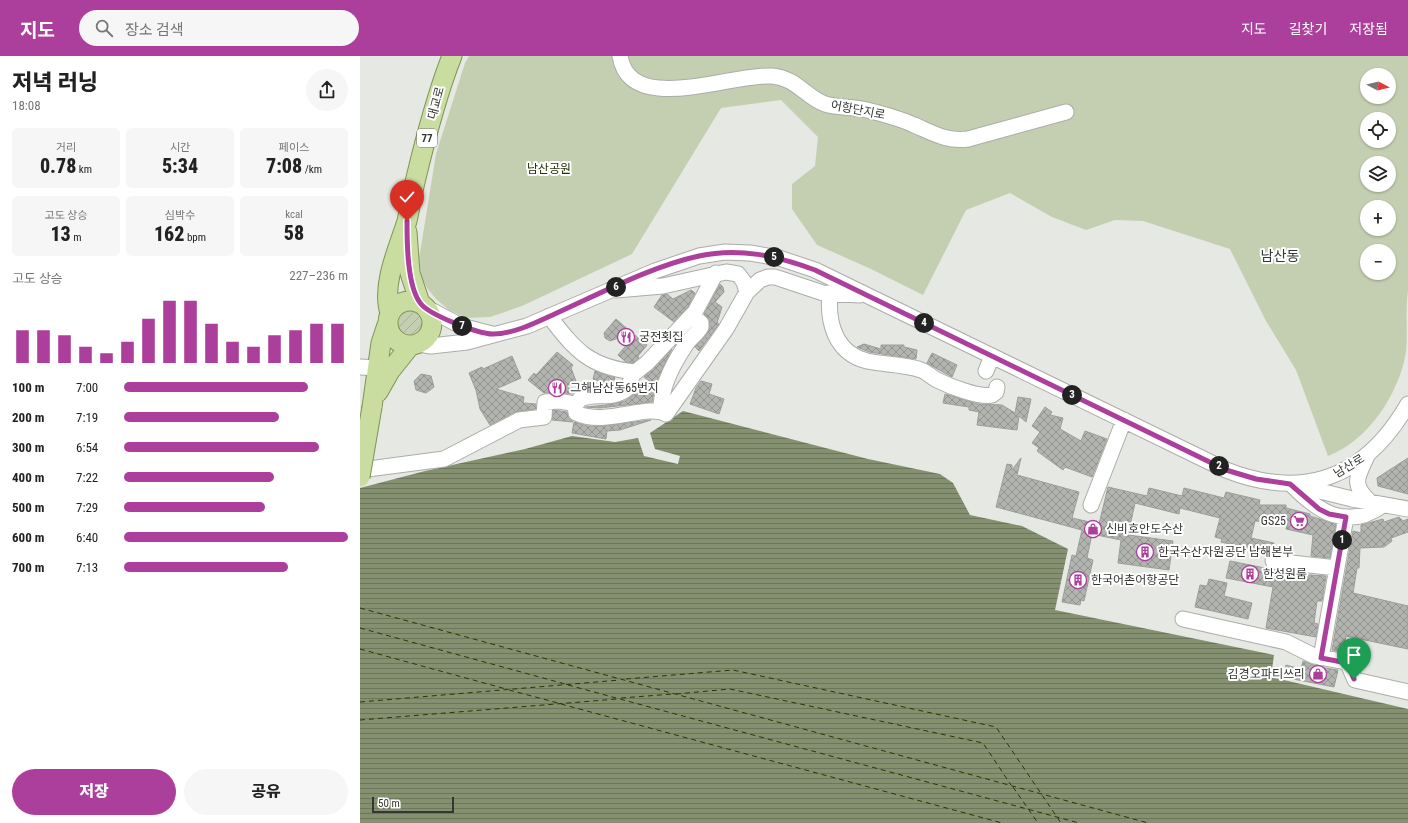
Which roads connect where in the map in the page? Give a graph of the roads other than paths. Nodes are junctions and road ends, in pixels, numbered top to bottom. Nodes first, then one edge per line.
1 (452, 56) edge
2 (620, 56) edge
3 (1066, 112) dead end
4 (407, 221) junction
5 (716, 273) junction
6 (607, 290) junction
7 (748, 292) junction
8 (830, 293) junction
9 (867, 296) junction
10 (423, 305) junction
11 (549, 316) junction
12 (692, 316) junction
13 (388, 319) junction
14 (492, 334) junction
15 (414, 345) junction
16 (992, 356) junction
17 (369, 367) edge
18 (986, 371) dead end
19 (636, 372) junction
20 (996, 387) dead end
21 (372, 404) junction
22 (575, 404) junction
23 (1408, 404) edge
24 (663, 412) junction
25 (1124, 420) junction
26 (1368, 454) junction
27 (360, 470) edge
28 (360, 477) edge
29 (1290, 484) junction
30 (1376, 504) junction
31 (1091, 505) dead end
32 (1408, 509) edge
33 (1346, 517) junction
34 (1273, 561) dead end
35 (1337, 568) junction
36 (1183, 619) dead end
37 (1321, 658) junction
38 (1408, 692) edge

1 - 4 main road, 대교로 / 77
2 - 3 street, 어항단지로
4 - 10 main road, 대교로 / 77
4 - 13 main road, 대교로 / 77
5 - 6 street
5 - 7 street
5 - 12 street
6 - 9 street, 남산로
6 - 11 street, 남산로
7 - 8 street
7 - 24 street
8 - 9 street
8 - 20 street
9 - 16 street, 남산로
10 - 13 main road
10 - 14 street
10 - 15 main road, 대교로 / 77
11 - 14 street, 남산로
11 - 19 street
12 - 19 street
12 - 24 street
13 - 15 main road, 대교로 / 77
13 - 17 main road, 대교로 / 77
14 - 15 street, 남산로
15 - 21 main road, 대교로 / 77
16 - 18 street
16 - 25 street, 남산로
17 - 21 main road, 대교로 / 77
19 - 22 street
21 - 28 main road, 77, bridge
22 - 24 street
22 - 27 street
23 - 26 street, 남산로
25 - 29 street, 남산로
25 - 31 street
26 - 29 street, 남산로
26 - 30 street
29 - 30 street
29 - 33 street
30 - 32 street
30 - 33 street
33 - 35 street
34 - 35 street
35 - 37 street
36 - 37 street
37 - 38 street

